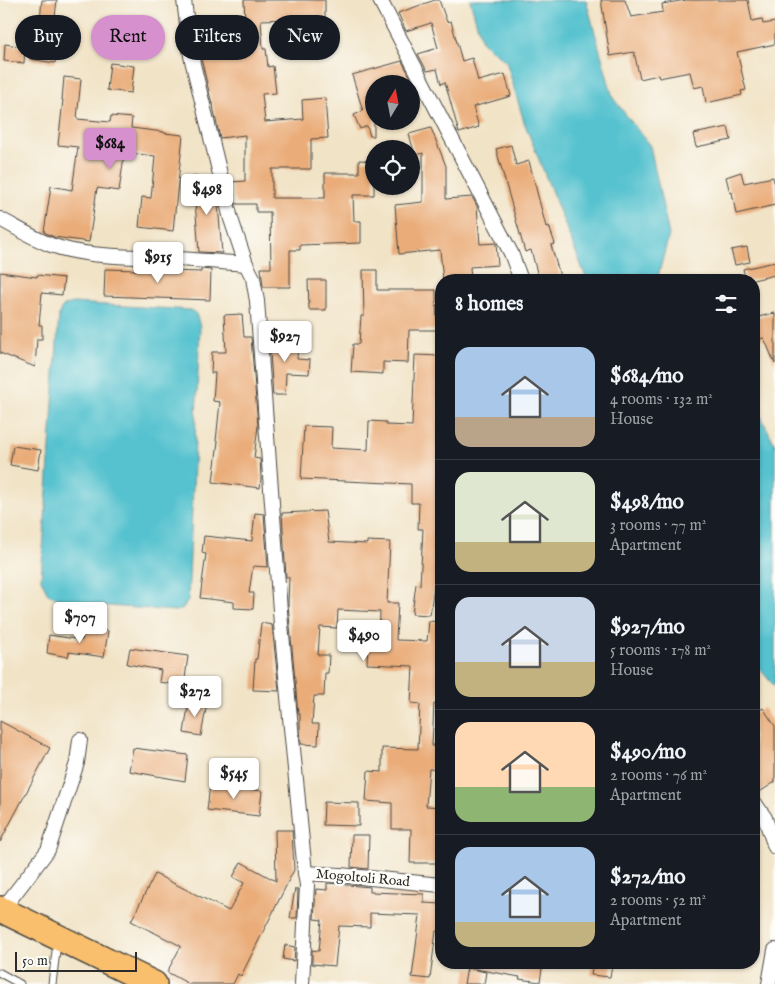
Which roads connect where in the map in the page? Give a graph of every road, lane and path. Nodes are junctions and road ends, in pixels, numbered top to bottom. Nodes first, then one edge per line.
1 (184, 0) edge
2 (380, 0) edge
3 (0, 219) edge
4 (246, 264) junction
5 (519, 274) edge
6 (80, 740) dead end
7 (760, 812) edge
8 (775, 847) edge
9 (305, 873) junction
10 (435, 884) edge
11 (1, 910) edge
12 (58, 937) junction
13 (775, 950) edge
14 (0, 973) edge
15 (20, 984) edge
16 (52, 984) edge
17 (154, 984) edge
18 (302, 984) edge
19 (769, 984) edge

1 - 4 street
2 - 5 street
3 - 4 street
4 - 9 street
6 - 11 street
7 - 8 street
9 - 10 street, Mogoltoli Road
9 - 18 street, Mogoltoli Road
11 - 12 highway
12 - 16 lane
12 - 17 highway
13 - 19 street
14 - 15 lane

